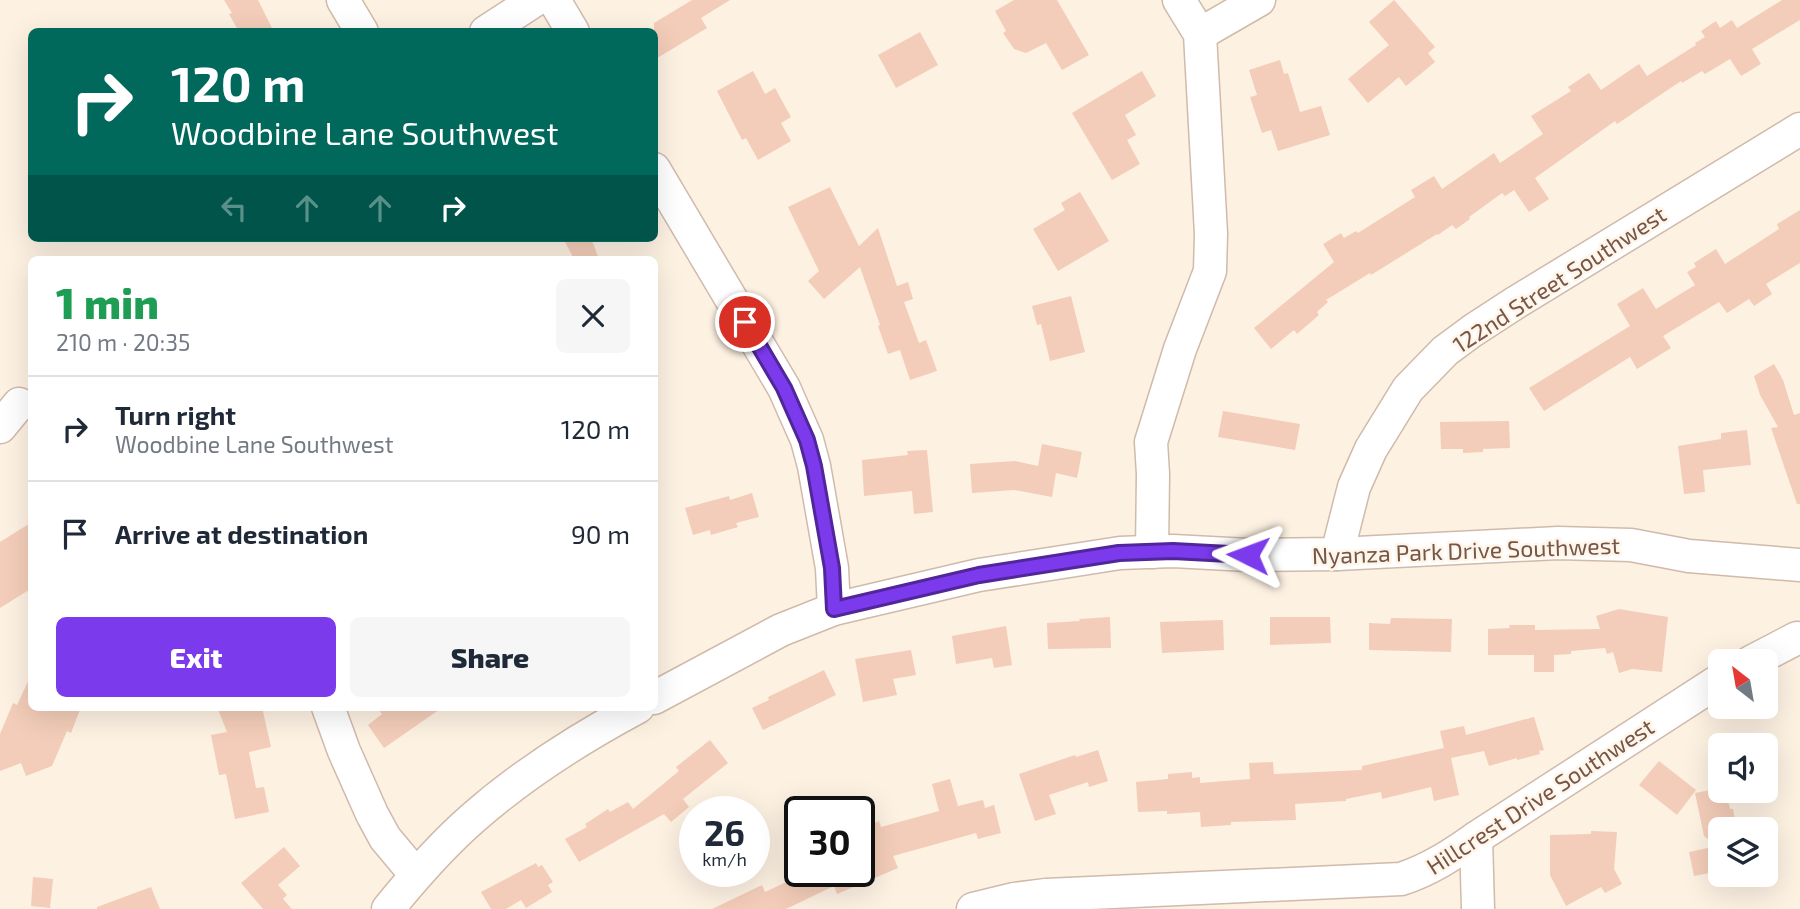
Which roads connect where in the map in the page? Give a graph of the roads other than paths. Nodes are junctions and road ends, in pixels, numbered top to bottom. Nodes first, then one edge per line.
1 (343, 0) edge
2 (535, 0) edge
3 (554, 0) edge
4 (1179, 0) edge
5 (1259, 0) edge
6 (360, 28) edge
7 (492, 28) edge
8 (571, 28) edge
9 (1200, 34) junction
10 (1800, 129) edge
11 (658, 176) edge
12 (1152, 552) junction
13 (1337, 554) junction
14 (1800, 565) edge
15 (834, 609) junction
16 (1799, 642) edge
17 (1778, 651) edge
18 (1708, 688) edge
19 (658, 696) edge
20 (329, 711) edge
21 (631, 711) edge
22 (1476, 838) junction
23 (416, 875) junction
24 (388, 909) edge
25 (973, 909) edge
26 (1478, 909) edge

1 - 6 street
2 - 7 street
3 - 8 street
4 - 9 street
5 - 9 street
9 - 12 street
10 - 13 street, 122nd Street Southwest
11 - 15 street
12 - 13 street, Nyanza Park Drive Southwest
12 - 15 street, Nyanza Park Drive Southwest
13 - 14 street, Nyanza Park Drive Southwest
15 - 19 street, Nyanza Park Drive Southwest
16 - 17 street
18 - 22 street, Hillcrest Drive Southwest
20 - 23 street
21 - 23 street
22 - 25 street, Hillcrest Drive Southwest
22 - 26 street
23 - 24 street

